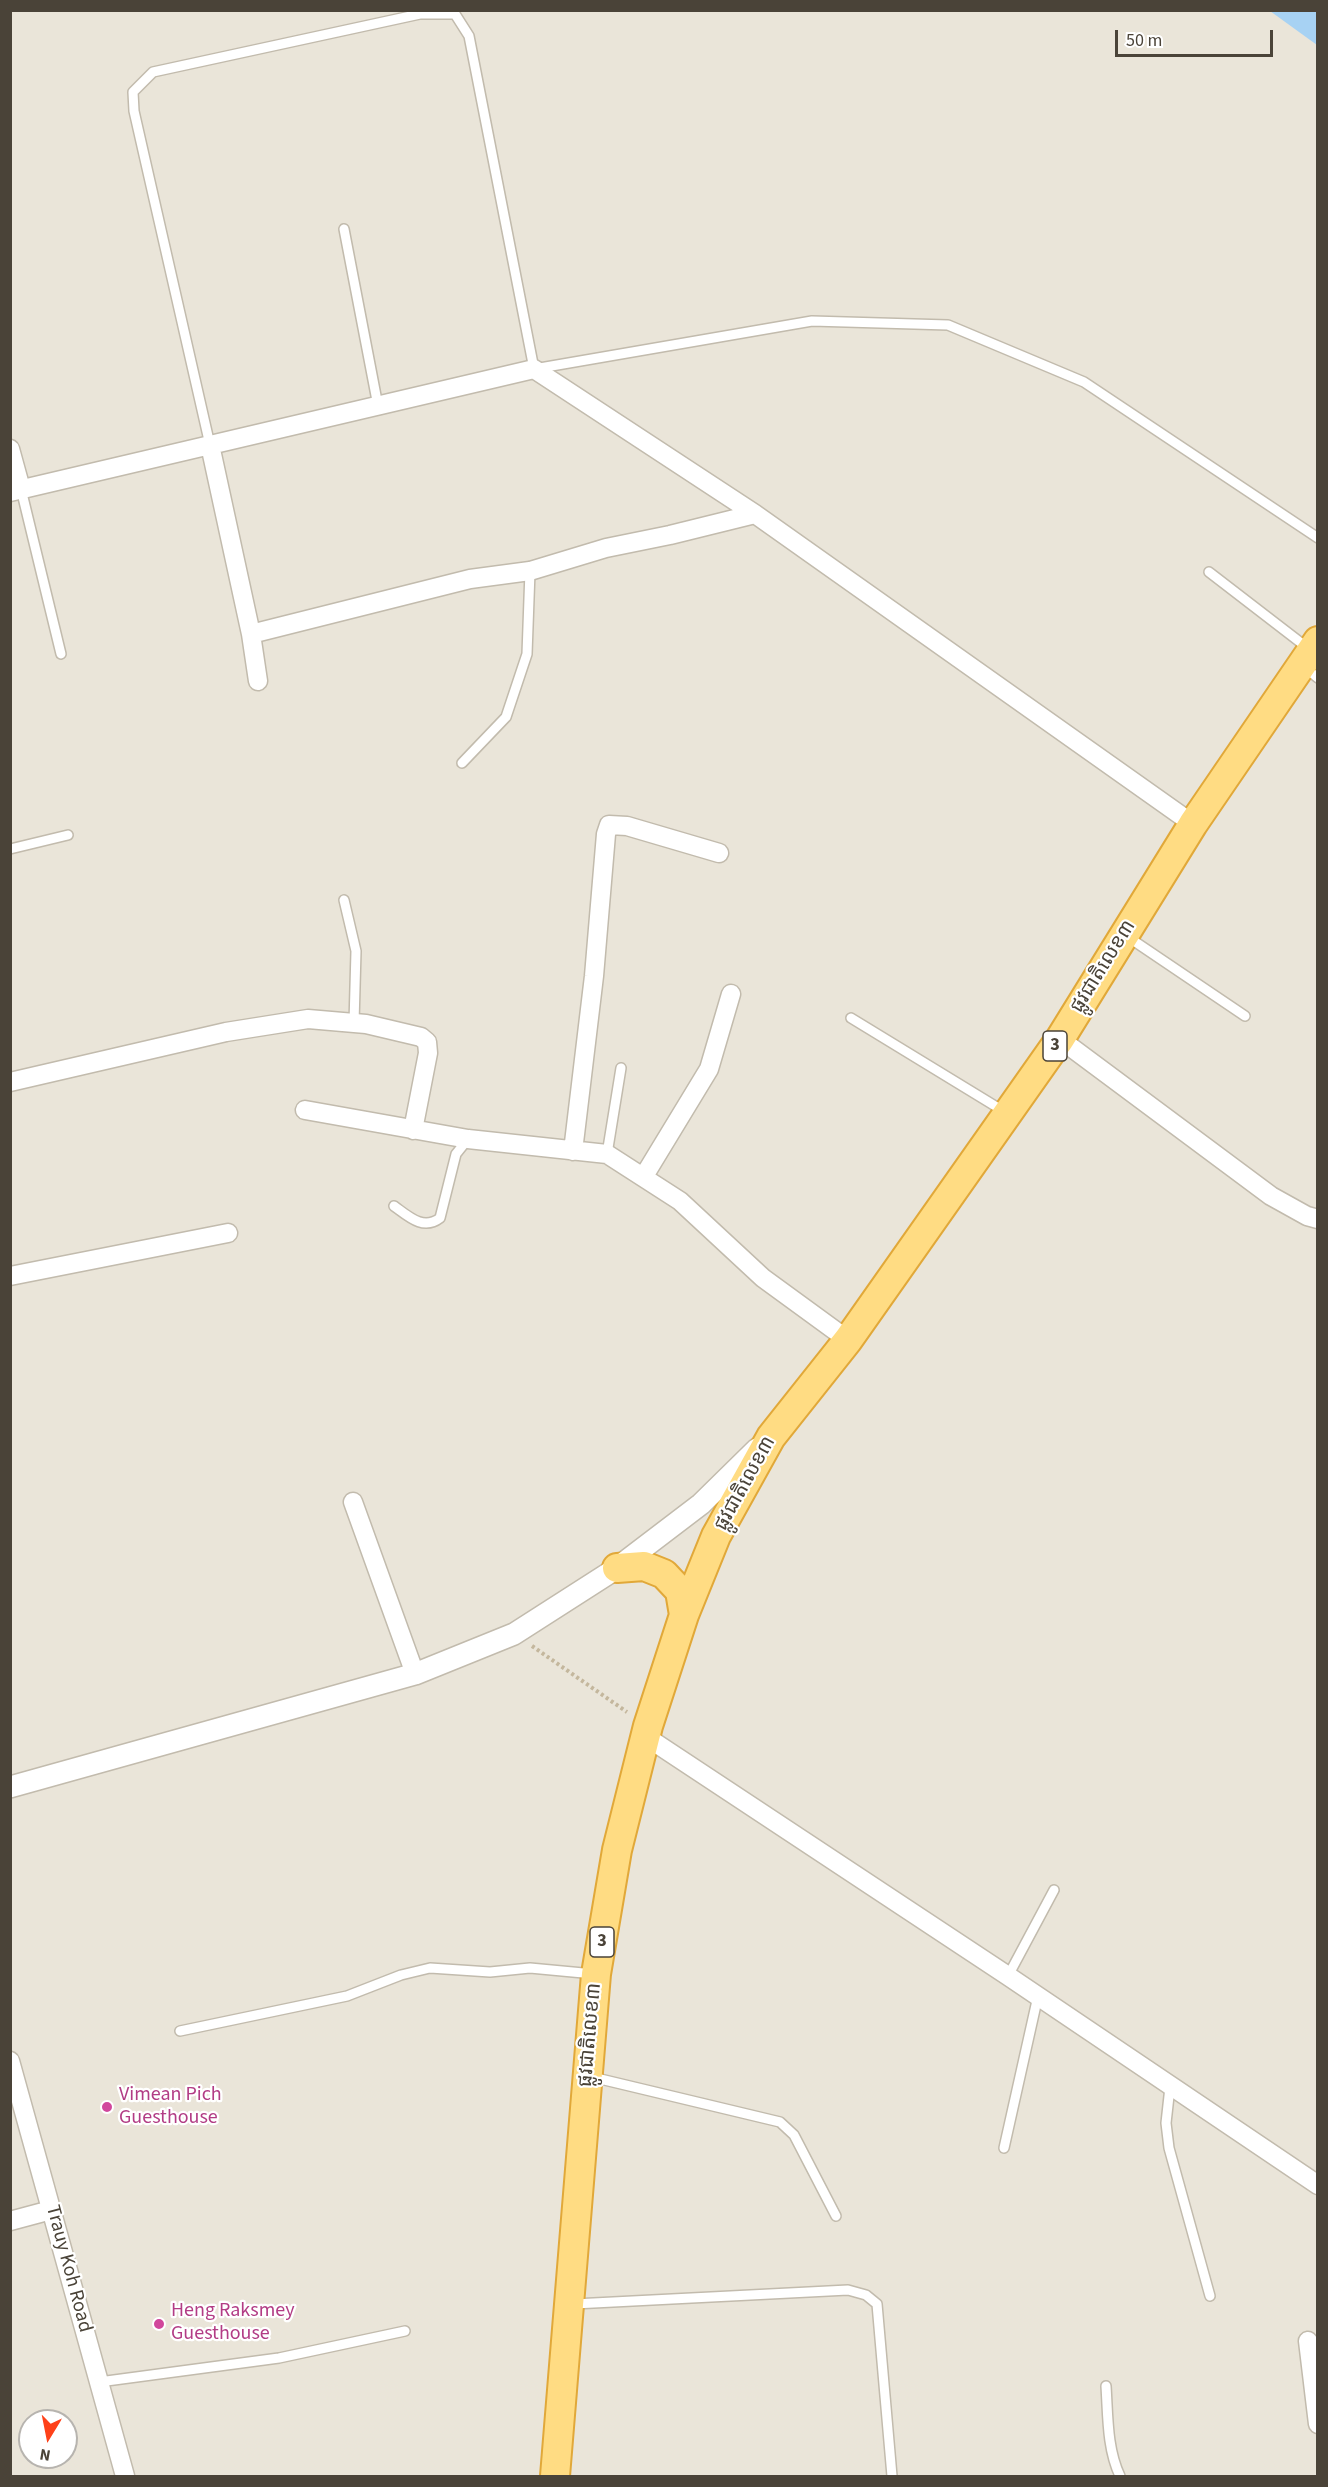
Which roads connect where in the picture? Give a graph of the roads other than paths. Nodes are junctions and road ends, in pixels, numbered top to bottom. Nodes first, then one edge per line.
1 (344, 229) dead end
2 (534, 369) junction
3 (378, 406) junction
4 (210, 445) junction
5 (10, 449) edge
6 (16, 491) edge
7 (755, 514) junction
8 (1317, 538) edge
9 (530, 571) junction
10 (1209, 572) dead end
11 (251, 634) junction
12 (61, 654) dead end
13 (1312, 659) edge
14 (258, 681) dead end
15 (462, 763) dead end
16 (1193, 824) junction
17 (68, 834) dead end
18 (10, 849) edge
19 (719, 853) dead end
20 (344, 900) dead end
21 (1125, 935) junction
22 (731, 994) dead end
23 (1245, 1016) dead end
24 (851, 1018) dead end
25 (354, 1023) junction
26 (1060, 1039) junction
27 (621, 1068) dead end
28 (10, 1082) edge
29 (305, 1110) dead end
30 (1007, 1114) junction
31 (413, 1130) junction
32 (468, 1139) junction
33 (573, 1151) junction
34 (607, 1154) junction
35 (644, 1176) junction
36 (394, 1206) dead end
37 (1317, 1219) edge
38 (228, 1233) dead end
39 (10, 1275) edge
40 (848, 1340) junction
41 (771, 1437) junction
42 (353, 1502) dead end
43 (617, 1568) junction
44 (684, 1615) junction
45 (415, 1674) junction
46 (646, 1731) junction
47 (10, 1787) edge
48 (1054, 1890) dead end
49 (596, 1974) junction
50 (1008, 1976) junction
51 (1038, 1996) junction
52 (180, 2031) dead end
53 (10, 2061) edge
54 (586, 2076) junction
55 (1170, 2086) junction
56 (1004, 2148) dead end
57 (1317, 2185) edge
58 (51, 2210) junction
59 (836, 2216) dead end
60 (10, 2221) edge
61 (1210, 2296) dead end
62 (569, 2305) junction
63 (405, 2331) dead end
64 (1308, 2341) dead end
65 (99, 2382) junction
66 (1106, 2386) dead end
67 (1317, 2424) edge
68 (125, 2476) edge
69 (555, 2476) edge
70 (892, 2476) edge
71 (1120, 2476) edge

1 - 3 lane
2 - 3 street
2 - 4 lane
2 - 7 street
2 - 8 lane
3 - 4 street
4 - 6 street
4 - 11 street
5 - 6 street
6 - 12 lane
7 - 9 street
7 - 16 street
9 - 11 street
9 - 15 lane
10 - 13 lane
11 - 14 street
13 - 16 highway, ផ្លូវជាតិលេខ៣ / 3
16 - 21 highway, ផ្លូវជាតិលេខ៣ / 3
17 - 18 lane
19 - 33 street
20 - 25 lane
21 - 23 lane
21 - 26 highway, ផ្លូវជាតិលេខ៣ / 3
22 - 35 street
24 - 30 lane
25 - 28 street
25 - 31 street
26 - 30 highway, ផ្លូវជាតិលេខ៣ / 3
26 - 37 street
27 - 34 lane
29 - 31 street
30 - 40 highway, ផ្លូវជាតិលេខ៣ / 3
31 - 32 street
32 - 33 street
32 - 36 lane
33 - 34 street
34 - 35 street
35 - 40 street
38 - 39 street
40 - 41 highway, ផ្លូវជាតិលេខ៣ / 3
41 - 43 street
41 - 44 highway, ផ្លូវជាតិលេខ៣ / 3
42 - 45 street
43 - 44 highway
43 - 45 street
44 - 46 highway, ផ្លូវជាតិលេខ៣ / 3
45 - 47 street
46 - 49 highway, ផ្លូវជាតិលេខ៣ / 3
46 - 50 street
48 - 50 lane
49 - 52 lane
49 - 54 highway, ផ្លូវជាតិលេខ៣ / 3
50 - 51 street
51 - 55 street
51 - 56 lane
53 - 58 street, Trauy Koh Road
54 - 59 lane
54 - 62 highway, ផ្លូវជាតិលេខ៣ / 3
55 - 57 street
55 - 61 lane
58 - 60 street
58 - 65 street, Trauy Koh Road
62 - 69 highway, ផ្លូវជាតិលេខ៣ / 3
62 - 70 lane
63 - 65 lane
64 - 67 street
65 - 68 street, Trauy Koh Road
66 - 71 lane

